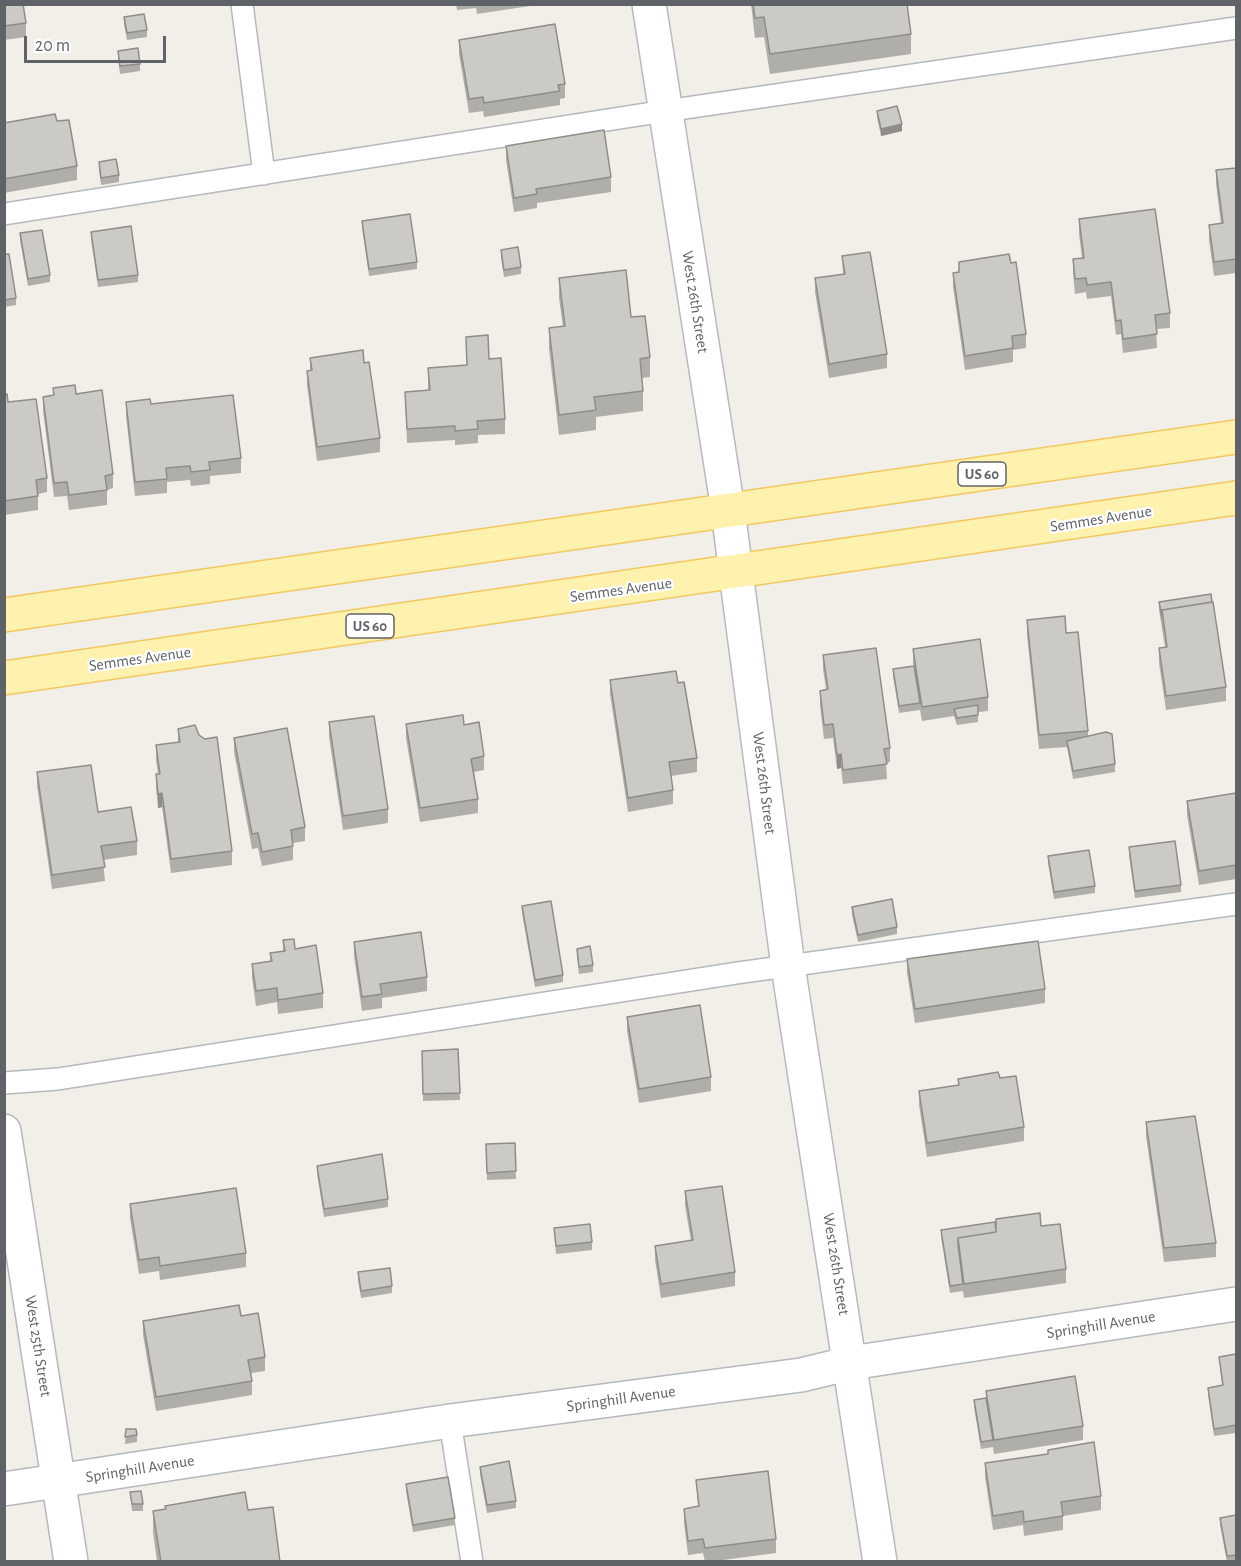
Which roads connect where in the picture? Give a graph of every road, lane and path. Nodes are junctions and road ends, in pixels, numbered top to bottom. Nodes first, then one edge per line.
1 (242, 4) edge
2 (649, 4) edge
3 (1236, 28) edge
4 (665, 111) junction
5 (264, 174) junction
6 (4, 214) edge
7 (1236, 437) edge
8 (1236, 498) edge
9 (728, 510) junction
10 (736, 573) junction
11 (4, 615) edge
12 (4, 678) edge
13 (1236, 904) edge
14 (788, 966) junction
15 (4, 1083) edge
16 (4, 1131) edge
17 (1236, 1304) edge
18 (851, 1363) junction
19 (450, 1421) junction
20 (59, 1481) junction
21 (4, 1489) edge
22 (70, 1562) edge
23 (472, 1562) edge
24 (880, 1562) edge

1 - 5 lane
2 - 4 street, West 26th Street
3 - 4 lane
4 - 5 lane
4 - 9 street, West 26th Street
5 - 6 lane
7 - 9 main road, US 60
8 - 10 main road, Semmes Avenue / US 60
9 - 10 street, West 26th Street
9 - 11 main road, US 60
10 - 12 main road, Semmes Avenue / US 60
10 - 14 street, West 26th Street
13 - 14 lane
14 - 15 lane
14 - 18 street, West 26th Street
16 - 20 street, West 25th Street
17 - 18 street, Springhill Avenue
18 - 19 street, Springhill Avenue
18 - 24 street, West 26th Street
19 - 20 street, Springhill Avenue
19 - 23 lane
20 - 21 street, Springhill Avenue
20 - 22 street, West 25th Street

